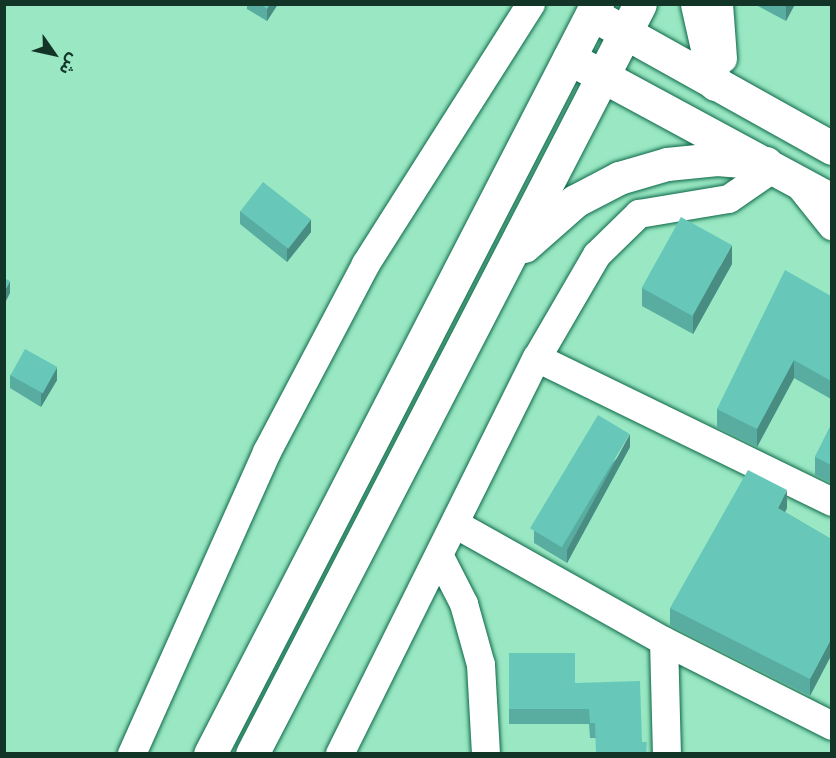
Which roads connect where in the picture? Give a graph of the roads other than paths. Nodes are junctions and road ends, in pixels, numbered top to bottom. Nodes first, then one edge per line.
1 (531, 4) edge
2 (640, 4) edge
3 (697, 4) edge
4 (719, 4) edge
5 (595, 9) edge
6 (625, 33) junction
7 (569, 58) junction
8 (602, 75) junction
9 (726, 91) junction
10 (831, 148) edge
11 (779, 171) junction
12 (831, 200) edge
13 (831, 226) edge
14 (503, 270) junction
15 (537, 358) junction
16 (831, 502) edge
17 (457, 525) junction
18 (440, 557) junction
19 (664, 641) junction
20 (831, 730) edge
21 (132, 753) edge
22 (210, 753) edge
23 (252, 753) edge
24 (340, 753) edge
25 (486, 753) edge
26 (667, 753) edge

1 - 21 street
2 - 6 main road
3 - 9 main road
4 - 9 street
5 - 6 main road
5 - 7 main road
6 - 8 main road
6 - 9 main road
7 - 8 main road
7 - 22 main road
8 - 11 main road
8 - 14 main road
9 - 10 main road
11 - 12 main road
11 - 13 street
11 - 14 main road
11 - 15 street
14 - 23 main road
15 - 16 street
15 - 17 street
17 - 18 street
17 - 19 street
18 - 24 street
18 - 25 street
19 - 20 street
19 - 26 street

